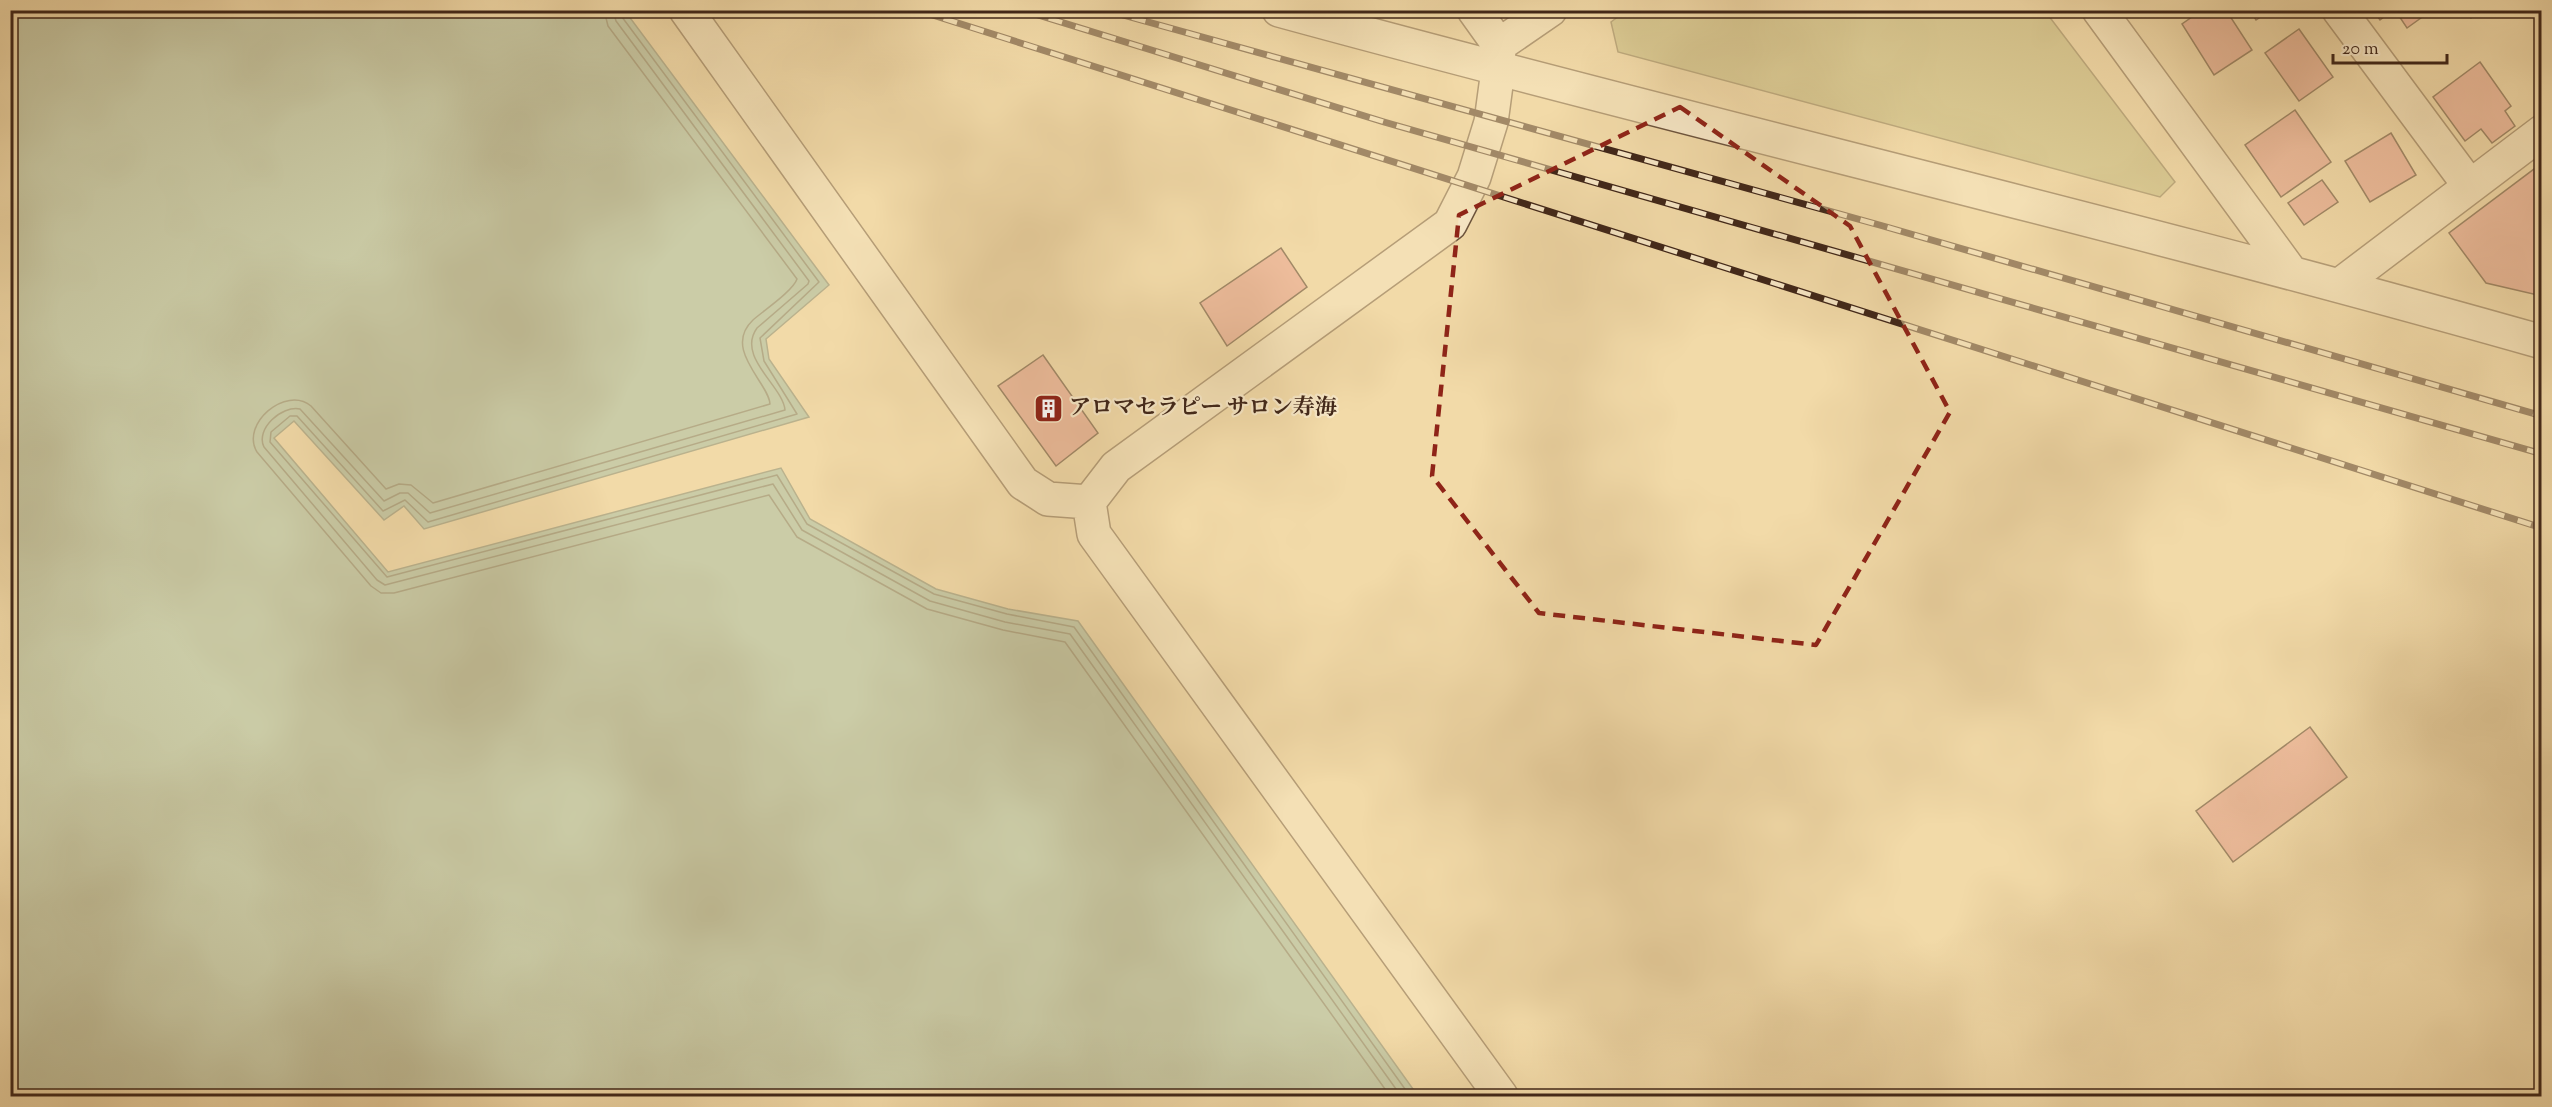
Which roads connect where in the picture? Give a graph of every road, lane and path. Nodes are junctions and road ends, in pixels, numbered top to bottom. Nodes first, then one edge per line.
1 (686, 10) edge
2 (1279, 10) edge
3 (1474, 10) edge
4 (1550, 10) edge
5 (2099, 10) edge
6 (2339, 10) edge
7 (1498, 58) junction
8 (2541, 132) edge
9 (2469, 185) junction
10 (2290, 271) junction
11 (2340, 285) junction
12 (2541, 342) edge
13 (1089, 502) junction
14 (1501, 1096) edge

1 - 13 street
2 - 7 street
3 - 7 street
4 - 7 street
5 - 10 street
6 - 9 street
7 - 10 street
7 - 13 street
8 - 9 street
9 - 11 street
10 - 11 street
11 - 12 street
13 - 14 street

